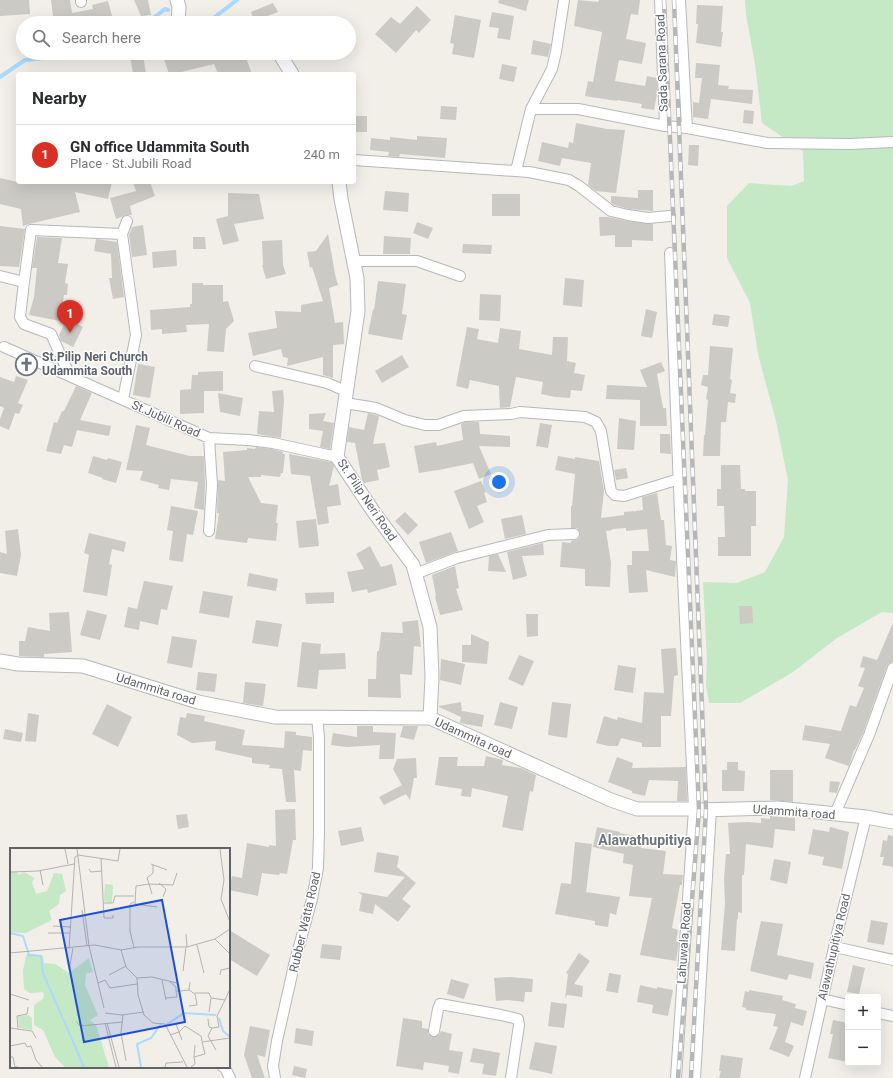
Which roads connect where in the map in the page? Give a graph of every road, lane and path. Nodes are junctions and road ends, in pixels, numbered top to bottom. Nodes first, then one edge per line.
1 (177, 0) edge
2 (564, 0) edge
3 (660, 0) edge
4 (680, 0) edge
5 (178, 16) edge
6 (283, 60) edge
7 (291, 72) edge
8 (531, 109) junction
9 (665, 126) junction
10 (687, 128) junction
11 (893, 142) edge
12 (356, 160) edge
13 (516, 171) junction
14 (339, 184) edge
15 (670, 216) dead end
16 (127, 221) dead end
17 (122, 234) junction
18 (670, 253) dead end
19 (353, 261) junction
20 (0, 276) edge
21 (460, 276) dead end
22 (24, 282) junction
23 (4, 347) dead end
24 (255, 366) dead end
25 (70, 376) junction
26 (345, 397) junction
27 (123, 399) junction
28 (209, 438) junction
29 (337, 458) junction
30 (679, 479) junction
31 (209, 531) dead end
32 (574, 534) dead end
33 (415, 574) junction
34 (0, 662) edge
35 (893, 668) edge
36 (317, 717) junction
37 (430, 718) junction
38 (694, 809) junction
39 (711, 809) junction
40 (835, 814) junction
41 (866, 817) junction
42 (893, 822) edge
43 (835, 947) junction
44 (893, 960) edge
45 (822, 999) junction
46 (845, 1004) edge
47 (881, 1014) edge
48 (893, 1016) edge
49 (434, 1031) dead end
50 (225, 1068) edge
51 (230, 1078) edge
52 (275, 1078) edge
53 (511, 1078) edge
54 (676, 1078) edge
55 (695, 1078) edge
56 (805, 1078) edge

1 - 5 street
2 - 8 street
3 - 9 street, Sada Sarana Road
4 - 10 street
6 - 7 street
8 - 9 street
8 - 13 street
9 - 10 street
10 - 11 street
12 - 13 street
13 - 15 street
14 - 19 street, St. Pilip Neri Road
16 - 17 street
17 - 22 street
17 - 27 street
18 - 30 street, Lahuwala Road
19 - 21 street
19 - 26 street, St. Pilip Neri Road
20 - 22 street
22 - 25 street
23 - 25 street, St.Jubili Road
24 - 26 street
25 - 27 street, St.Jubili Road
26 - 29 street, St. Pilip Neri Road
26 - 30 street
27 - 28 street, St.Jubili Road
28 - 29 street, St.Jubili Road
28 - 31 street
29 - 33 street, St. Pilip Neri Road
30 - 38 street, Lahuwala Road
32 - 33 street
33 - 37 street, St. Pilip Neri Road
34 - 36 street, Udammita road
35 - 40 street
36 - 37 street, Udammita road
36 - 52 street, Rubber Watta Road
37 - 38 street, Udammita road
38 - 39 street, Udammita road
38 - 54 street, Lahuwala Road
39 - 40 street, Udammita road
39 - 55 street
40 - 41 street, Udammita road
41 - 42 street, Udammita road
41 - 43 street, Alawathupitiya Road
43 - 44 street
43 - 45 street, Alawathupitiya Road
45 - 46 street
45 - 56 street, Alawathupitiya Road
47 - 48 street
49 - 53 street
50 - 51 street

